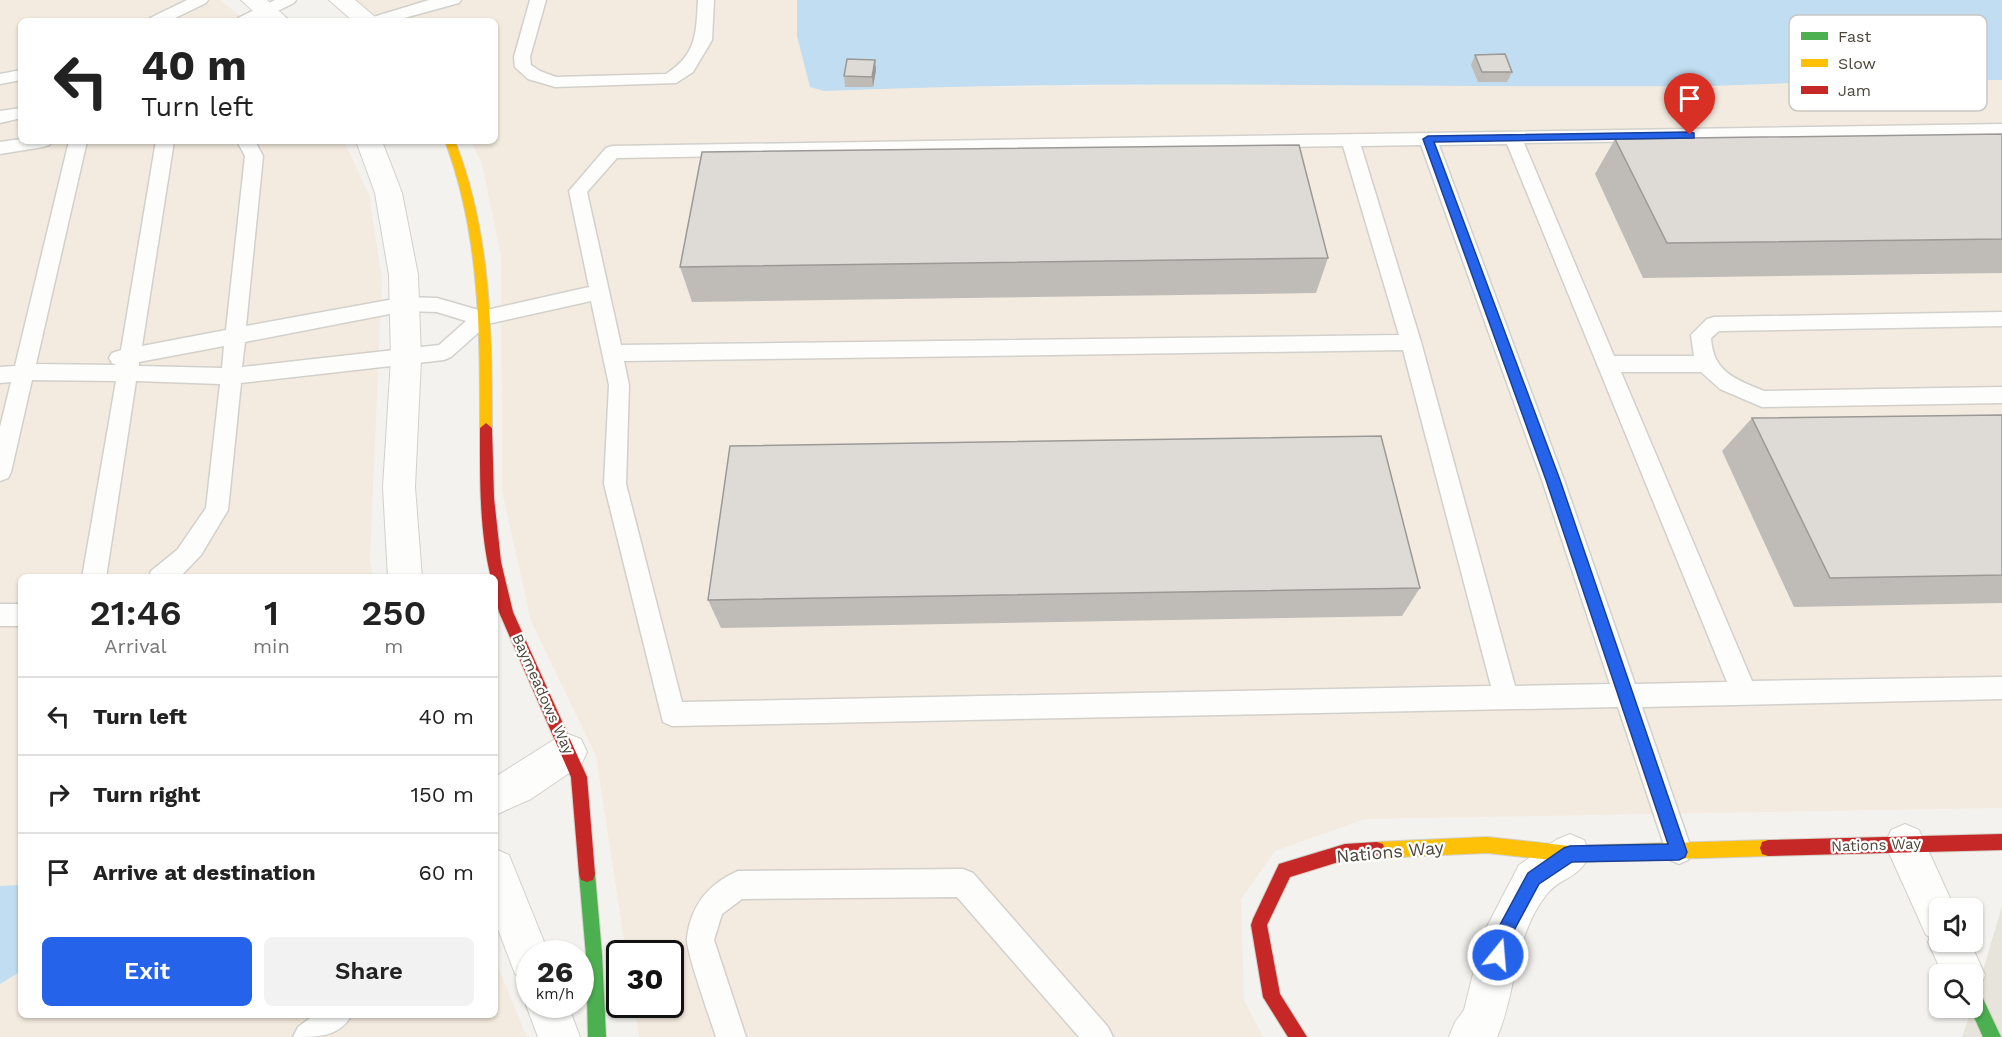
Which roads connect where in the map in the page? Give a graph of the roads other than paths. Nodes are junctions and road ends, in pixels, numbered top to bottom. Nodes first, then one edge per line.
1 (200, 0) edge
2 (288, 0) edge
3 (342, 0) edge
4 (453, 0) edge
5 (538, 0) edge
6 (706, 0) edge
7 (266, 11) edge
8 (162, 18) edge
9 (251, 18) edge
10 (364, 18) edge
11 (387, 18) edge
12 (18, 76) edge
13 (0, 79) edge
14 (18, 114) edge
15 (0, 117) edge
16 (2002, 130) edge
17 (1513, 138) junction
18 (1428, 139) junction
19 (1350, 140) junction
20 (25, 144) edge
21 (77, 144) edge
22 (165, 144) edge
23 (248, 144) edge
24 (370, 144) edge
25 (451, 144) edge
26 (0, 148) edge
27 (599, 292) junction
28 (405, 304) junction
29 (482, 318) junction
30 (2002, 319) edge
31 (235, 335) junction
32 (1411, 342) junction
33 (612, 353) junction
34 (406, 357) junction
35 (1607, 364) junction
36 (1707, 364) junction
37 (129, 365) junction
38 (23, 373) junction
39 (0, 375) edge
40 (231, 376) junction
41 (2002, 395) edge
42 (0, 472) edge
43 (95, 574) edge
44 (164, 574) edge
45 (405, 574) edge
46 (497, 574) edge
47 (498, 579) edge
48 (0, 615) edge
49 (18, 615) edge
50 (2002, 688) edge
51 (1744, 693) junction
52 (1627, 695) junction
53 (1506, 698) junction
54 (568, 752) junction
55 (498, 794) edge
56 (2002, 842) edge
57 (1905, 844) junction
58 (1679, 852) junction
59 (1570, 854) junction
60 (498, 884) edge
61 (1930, 898) edge
62 (522, 940) edge
63 (333, 1018) edge
64 (552, 1018) edge
65 (1983, 1018) edge
66 (308, 1037) edge
67 (559, 1037) edge
68 (597, 1037) edge
69 (731, 1037) edge
70 (1098, 1037) edge
71 (1298, 1037) edge
72 (1470, 1037) edge
73 (1992, 1037) edge

1 - 8 lane
2 - 7 lane
3 - 10 street
4 - 11 lane
5 - 6 lane
7 - 9 lane
12 - 13 lane
14 - 15 lane
16 - 17 lane
17 - 18 lane
17 - 35 lane
18 - 19 lane
18 - 52 lane
19 - 27 lane
19 - 32 lane
20 - 26 lane
21 - 38 lane
22 - 37 lane
23 - 31 lane
24 - 28 street
25 - 29 street, Baymeadows Way
27 - 29 lane
27 - 33 lane
28 - 29 lane
28 - 31 lane
28 - 34 street
29 - 34 lane
29 - 46 street, Baymeadows Way
30 - 36 lane
31 - 37 lane
31 - 40 lane
32 - 33 lane
32 - 53 lane
33 - 53 lane
34 - 40 lane
34 - 45 street
35 - 36 lane
35 - 51 lane
36 - 41 lane
37 - 38 lane
37 - 40 lane
37 - 43 lane
38 - 39 lane
38 - 42 lane
40 - 44 lane
47 - 54 street, Baymeadows Way
48 - 49 lane
50 - 51 lane
51 - 52 lane
52 - 53 lane
52 - 58 lane
54 - 55 street
54 - 68 street, Baymeadows Way
56 - 57 street, Nations Way
57 - 58 street, Nations Way
57 - 61 street
58 - 59 street, Nations Way
59 - 71 street, Nations Way
59 - 72 street
60 - 62 street
63 - 66 lane
64 - 67 street
65 - 73 street
69 - 70 lane

